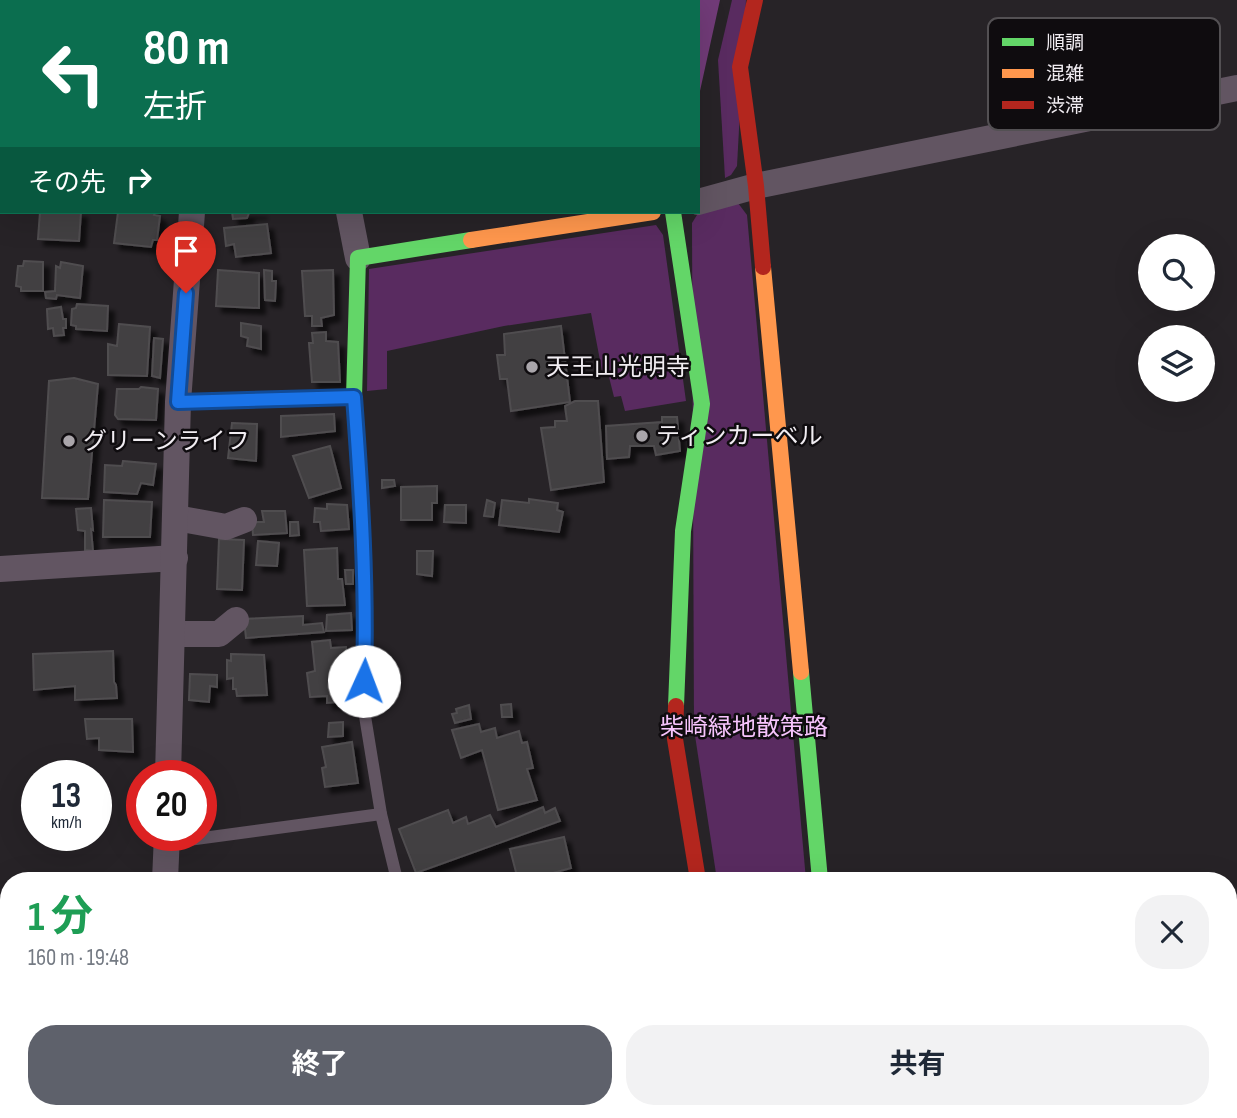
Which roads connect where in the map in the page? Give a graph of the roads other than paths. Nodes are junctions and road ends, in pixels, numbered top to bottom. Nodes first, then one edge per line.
1 (755, 0) edge
2 (1031, 130) edge
3 (756, 186) junction
4 (700, 201) edge
5 (192, 214) edge
6 (349, 214) edge
7 (640, 214) edge
8 (673, 214) edge
9 (358, 258) junction
10 (354, 397) junction
11 (178, 402) junction
12 (176, 518) junction
13 (244, 520) dead end
14 (175, 558) junction
15 (0, 569) edge
16 (236, 620) dead end
17 (173, 634) junction
18 (169, 760) edge
19 (381, 814) junction
20 (217, 833) edge
21 (166, 851) edge
22 (165, 872) edge
23 (395, 872) edge
24 (697, 872) edge
25 (819, 872) edge

1 - 3 street
2 - 3 street
3 - 4 street
3 - 25 street
5 - 11 street
6 - 9 street
7 - 9 street
8 - 24 street
9 - 10 street
10 - 11 street
10 - 19 lane
11 - 12 street
12 - 13 street
12 - 14 street
14 - 15 street
14 - 17 street
16 - 17 street
17 - 18 street
19 - 20 lane
19 - 23 lane
21 - 22 street

